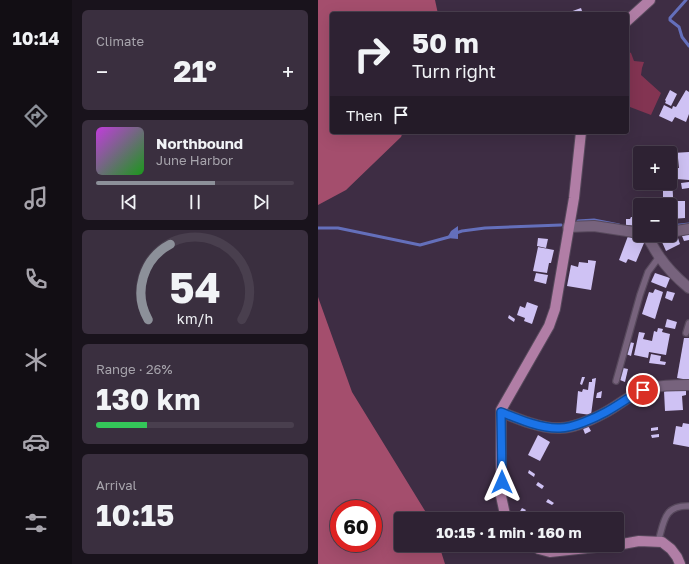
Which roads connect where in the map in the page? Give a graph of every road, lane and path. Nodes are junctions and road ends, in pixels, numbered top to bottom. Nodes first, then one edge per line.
1 (650, 0) edge
2 (629, 19) edge
3 (581, 134) edge
4 (568, 227) junction
5 (689, 229) edge
6 (677, 231) edge
7 (633, 233) edge
8 (651, 242) edge
9 (659, 257) junction
10 (689, 288) edge
11 (689, 323) edge
12 (686, 333) dead end
13 (616, 381) dead end
14 (689, 385) edge
15 (501, 412) junction
16 (689, 506) edge
17 (505, 512) edge
18 (658, 542) junction
19 (624, 544) edge
20 (680, 564) edge

1 - 2 main road
3 - 4 main road
4 - 7 street
4 - 15 main road
5 - 6 street
8 - 9 street
9 - 10 street
9 - 13 lane
11 - 12 lane
14 - 15 street
15 - 17 main road
16 - 18 lane
18 - 19 main road
18 - 20 main road

